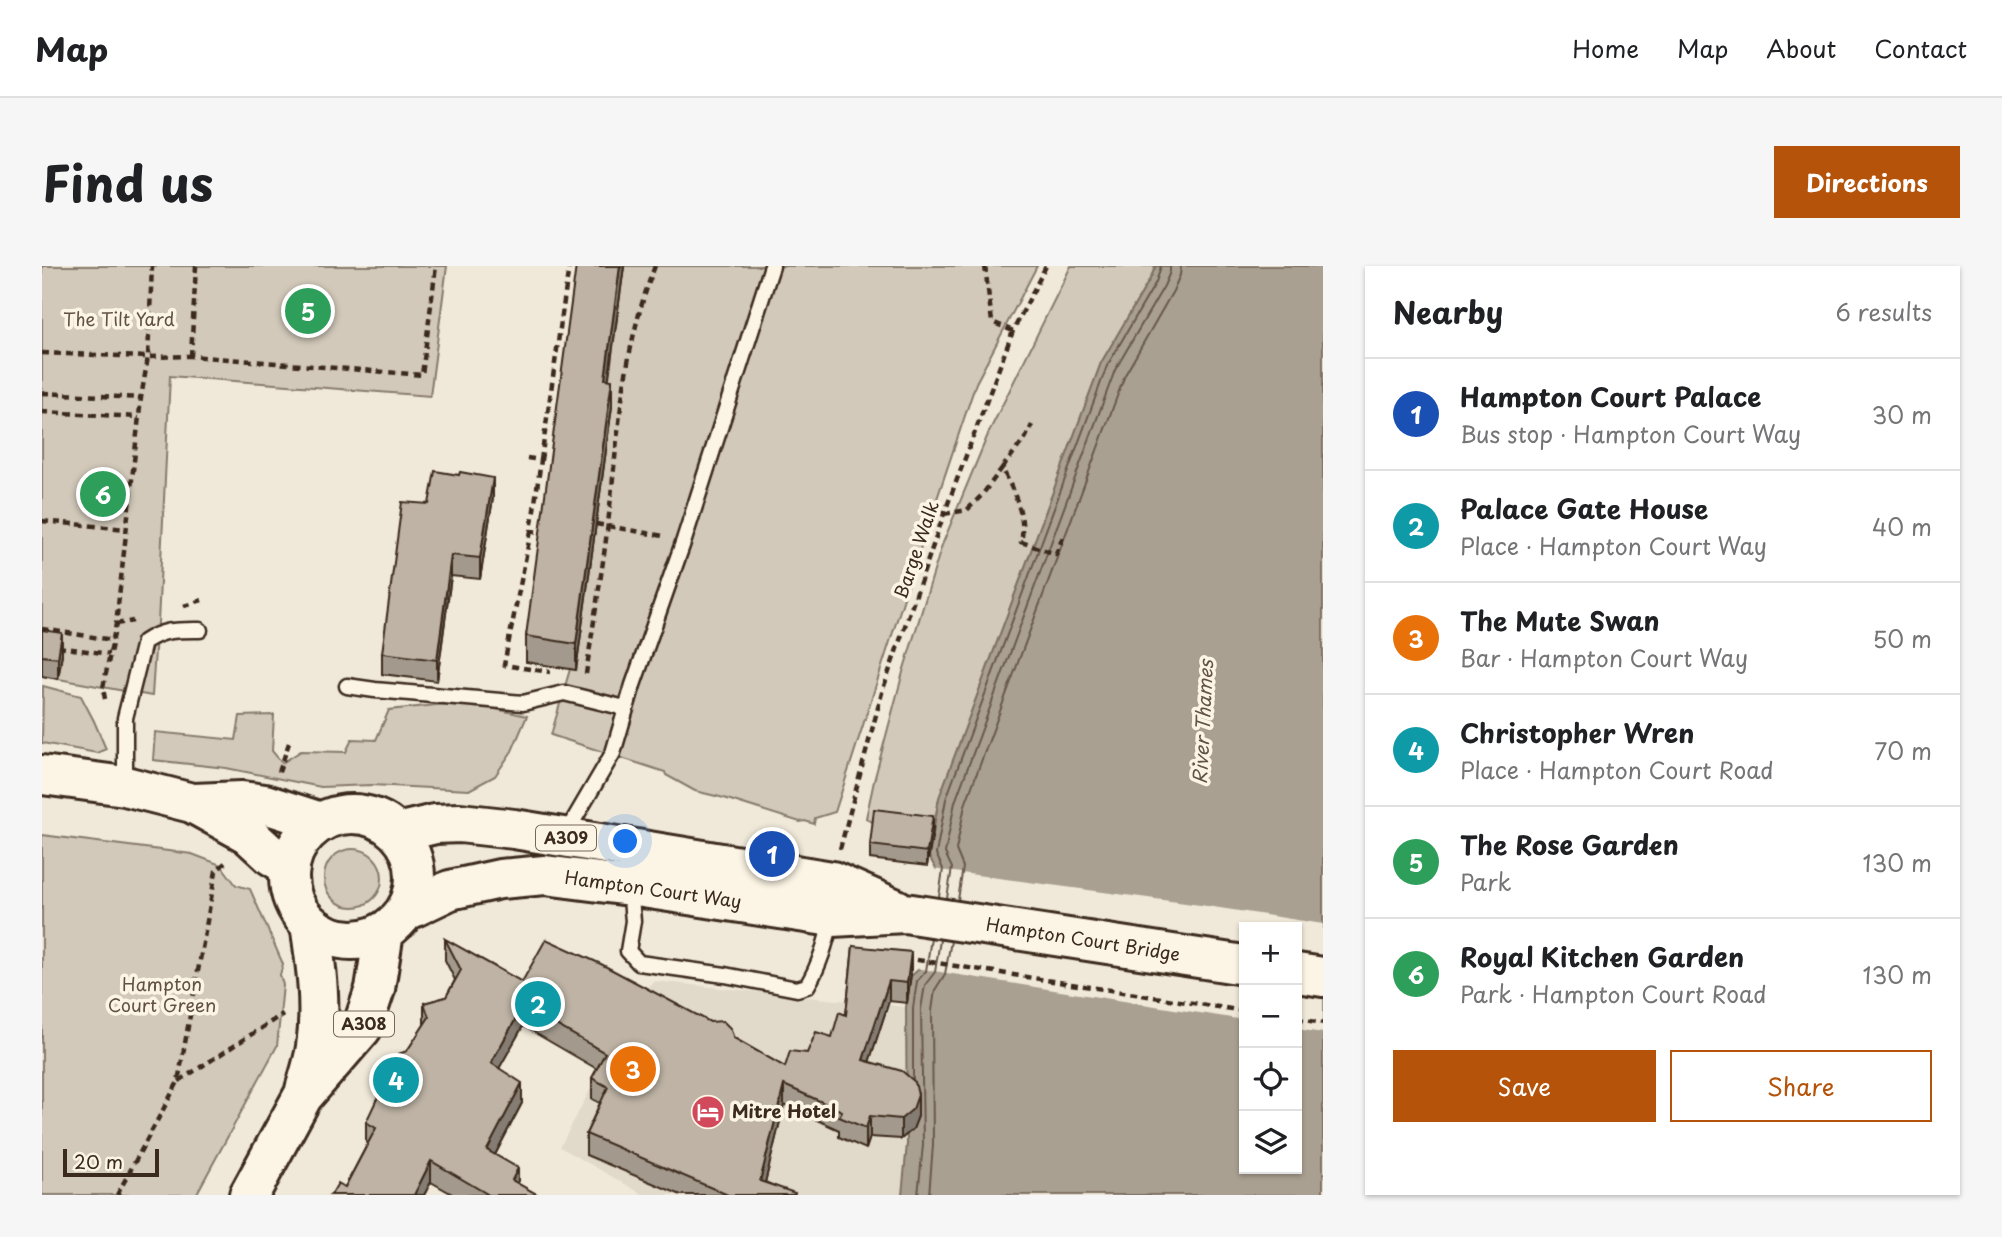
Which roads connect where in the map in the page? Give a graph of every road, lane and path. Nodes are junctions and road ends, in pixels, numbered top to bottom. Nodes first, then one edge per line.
1 (152, 266) edge
2 (196, 266) edge
3 (436, 266) edge
4 (569, 266) edge
5 (655, 266) edge
6 (772, 266) edge
7 (985, 266) edge
8 (1046, 266) edge
9 (1013, 331) junction
10 (42, 353) edge
11 (191, 356) junction
12 (148, 357) junction
13 (42, 393) edge
14 (141, 398) junction
15 (42, 412) edge
16 (139, 416) junction
17 (1032, 425) dead end
18 (527, 458) dead end
19 (541, 460) junction
20 (1003, 468) junction
21 (944, 514) junction
22 (42, 521) edge
23 (596, 524) edge
24 (608, 526) junction
25 (127, 529) junction
26 (531, 531) junction
27 (544, 532) edge
28 (1063, 537) dead end
29 (684, 540) junction
30 (42, 629) edge
31 (200, 630) dead end
32 (113, 639) junction
33 (55, 647) edge
34 (109, 654) junction
35 (556, 672) dead end
36 (578, 676) dead end
37 (348, 686) dead end
38 (105, 701) dead end
39 (625, 708) junction
40 (289, 743) dead end
41 (278, 774) dead end
42 (42, 775) edge
43 (125, 786) junction
44 (192, 803) junction
45 (321, 822) junction
46 (397, 833) junction
47 (564, 837) junction
48 (839, 853) dead end
49 (223, 865) dead end
50 (290, 867) junction
51 (630, 886) junction
52 (913, 914) junction
53 (832, 917) junction
54 (395, 922) junction
55 (310, 924) junction
56 (900, 957) edge
57 (1239, 964) edge
58 (1302, 975) edge
59 (1323, 978) edge
60 (1239, 1010) edge
61 (286, 1012) dead end
62 (1302, 1020) edge
63 (1323, 1023) edge
64 (178, 1082) junction
65 (303, 1096) junction
66 (117, 1195) edge
67 (249, 1195) edge

1 - 12 path
2 - 11 path
3 - 11 path
4 - 19 path
5 - 24 path
6 - 29 lane
7 - 9 path
8 - 9 path, Barge Walk
9 - 21 path, Barge Walk
10 - 12 path
11 - 12 path
12 - 14 path
13 - 14 path
14 - 16 path
15 - 16 path
16 - 25 path
17 - 20 path
18 - 19 path
19 - 26 path
20 - 21 path
20 - 28 path
21 - 48 path, Barge Walk
22 - 25 path
23 - 24 path
24 - 29 path
24 - 36 path
25 - 32 path
26 - 27 path
26 - 35 path
29 - 39 lane
30 - 32 path
31 - 43 lane
32 - 34 path
33 - 34 path
34 - 38 path
37 - 39 lane
39 - 47 lane
40 - 41 path
42 - 43 main road
43 - 44 main road
44 - 45 main road
44 - 50 main road
45 - 46 main road
45 - 50 main road
46 - 47 main road, Hampton Court Way / A309
46 - 54 main road
47 - 52 main road, Hampton Court Way / A309
49 - 64 path
50 - 55 main road
51 - 53 main road, Hampton Court Way / A309
51 - 53 lane
51 - 54 main road, Hampton Court Way / A309
52 - 53 main road, Hampton Court Way / A309
52 - 57 main road, Hampton Court Bridge / A309
54 - 55 main road
54 - 65 main road, A308
55 - 65 main road, A308
56 - 60 path
58 - 59 main road
61 - 64 path
62 - 63 path
64 - 66 path
65 - 67 main road, A308

